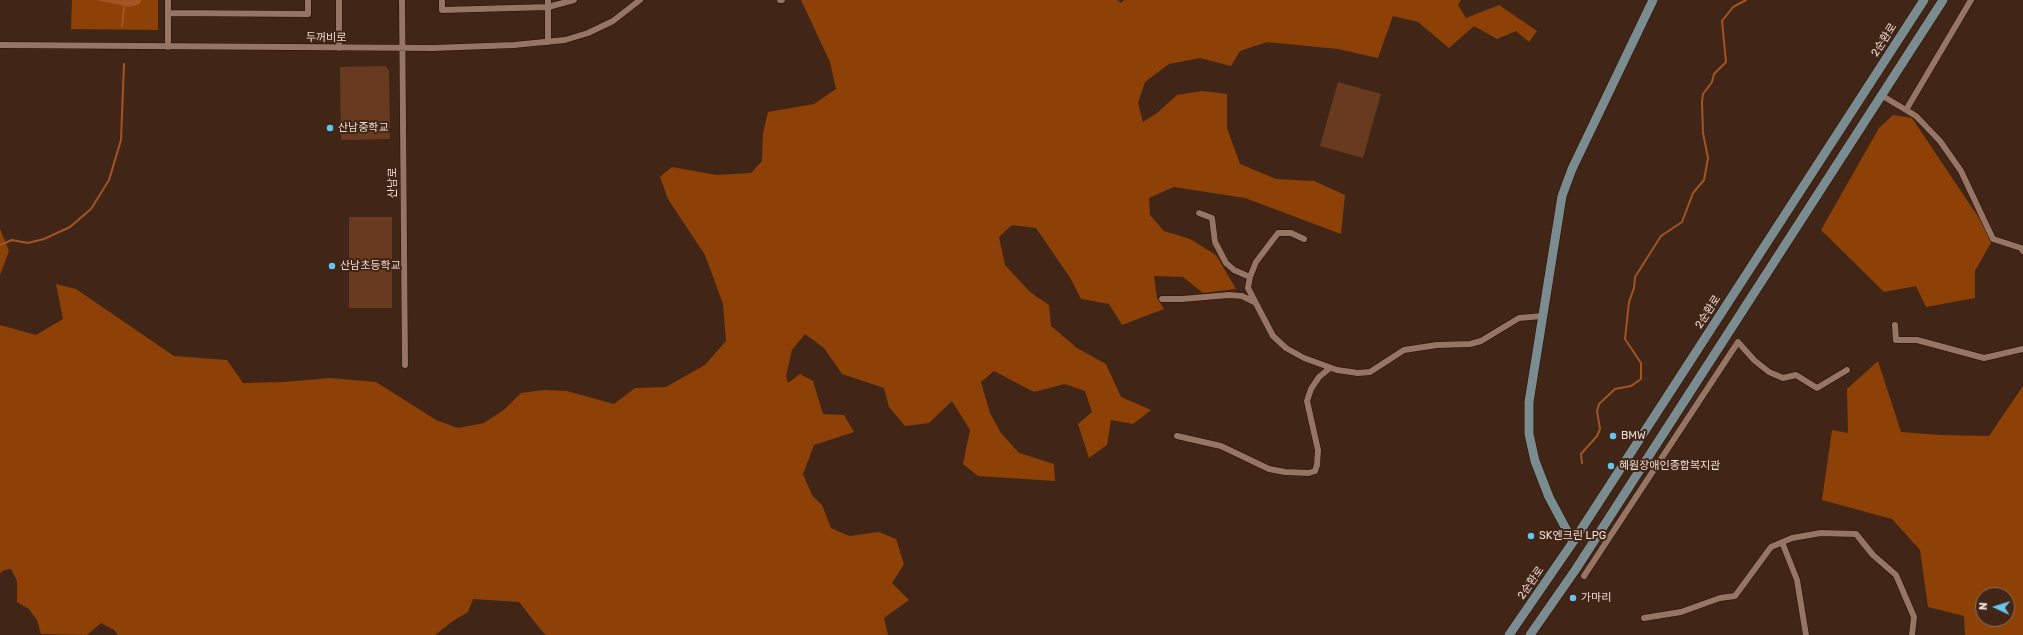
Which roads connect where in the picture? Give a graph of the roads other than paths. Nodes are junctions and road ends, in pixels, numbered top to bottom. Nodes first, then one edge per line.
1 (168, 0) edge
2 (308, 0) edge
3 (339, 0) edge
4 (402, 0) edge
5 (442, 0) edge
6 (548, 0) edge
7 (574, 0) edge
8 (640, 0) edge
9 (1653, 0) edge
10 (1924, 0) edge
11 (1943, 0) edge
12 (1971, 0) edge
13 (548, 7) junction
14 (168, 13) junction
15 (548, 42) junction
16 (0, 45) edge
17 (168, 47) junction
18 (339, 48) junction
19 (402, 48) junction
20 (1881, 95) junction
21 (1906, 110) junction
22 (1199, 213) dead end
23 (1304, 239) dead end
24 (2023, 251) edge
25 (1250, 277) junction
26 (1162, 299) dead end
27 (1254, 302) junction
28 (1542, 316) junction
29 (1895, 325) dead end
30 (2023, 349) edge
31 (405, 365) dead end
32 (1330, 368) junction
33 (1847, 370) dead end
34 (1177, 436) dead end
35 (1573, 542) junction
36 (1782, 542) junction
37 (1584, 576) dead end
38 (1644, 618) dead end
39 (1509, 635) edge
40 (1530, 635) edge
41 (1806, 635) edge
42 (1912, 635) edge

1 - 14 street
2 - 14 street
3 - 18 street
4 - 19 street, 산남로
5 - 13 street
6 - 13 street
7 - 13 street
8 - 15 street, 두꺼비로
9 - 28 street
10 - 35 street, 2순환로
11 - 20 street
12 - 21 street
13 - 15 street
14 - 17 street
15 - 19 street, 두꺼비로
16 - 17 street, 두꺼비로
17 - 18 street, 두꺼비로
18 - 19 street, 두꺼비로
19 - 31 street, 산남로
20 - 21 street
20 - 40 street
21 - 24 street
22 - 25 street
23 - 25 street
25 - 27 street
26 - 27 street
27 - 32 street
28 - 32 street
28 - 35 street
29 - 30 street
32 - 34 street
33 - 37 street
35 - 39 street, 2순환로
36 - 38 street
36 - 41 street
36 - 42 street

